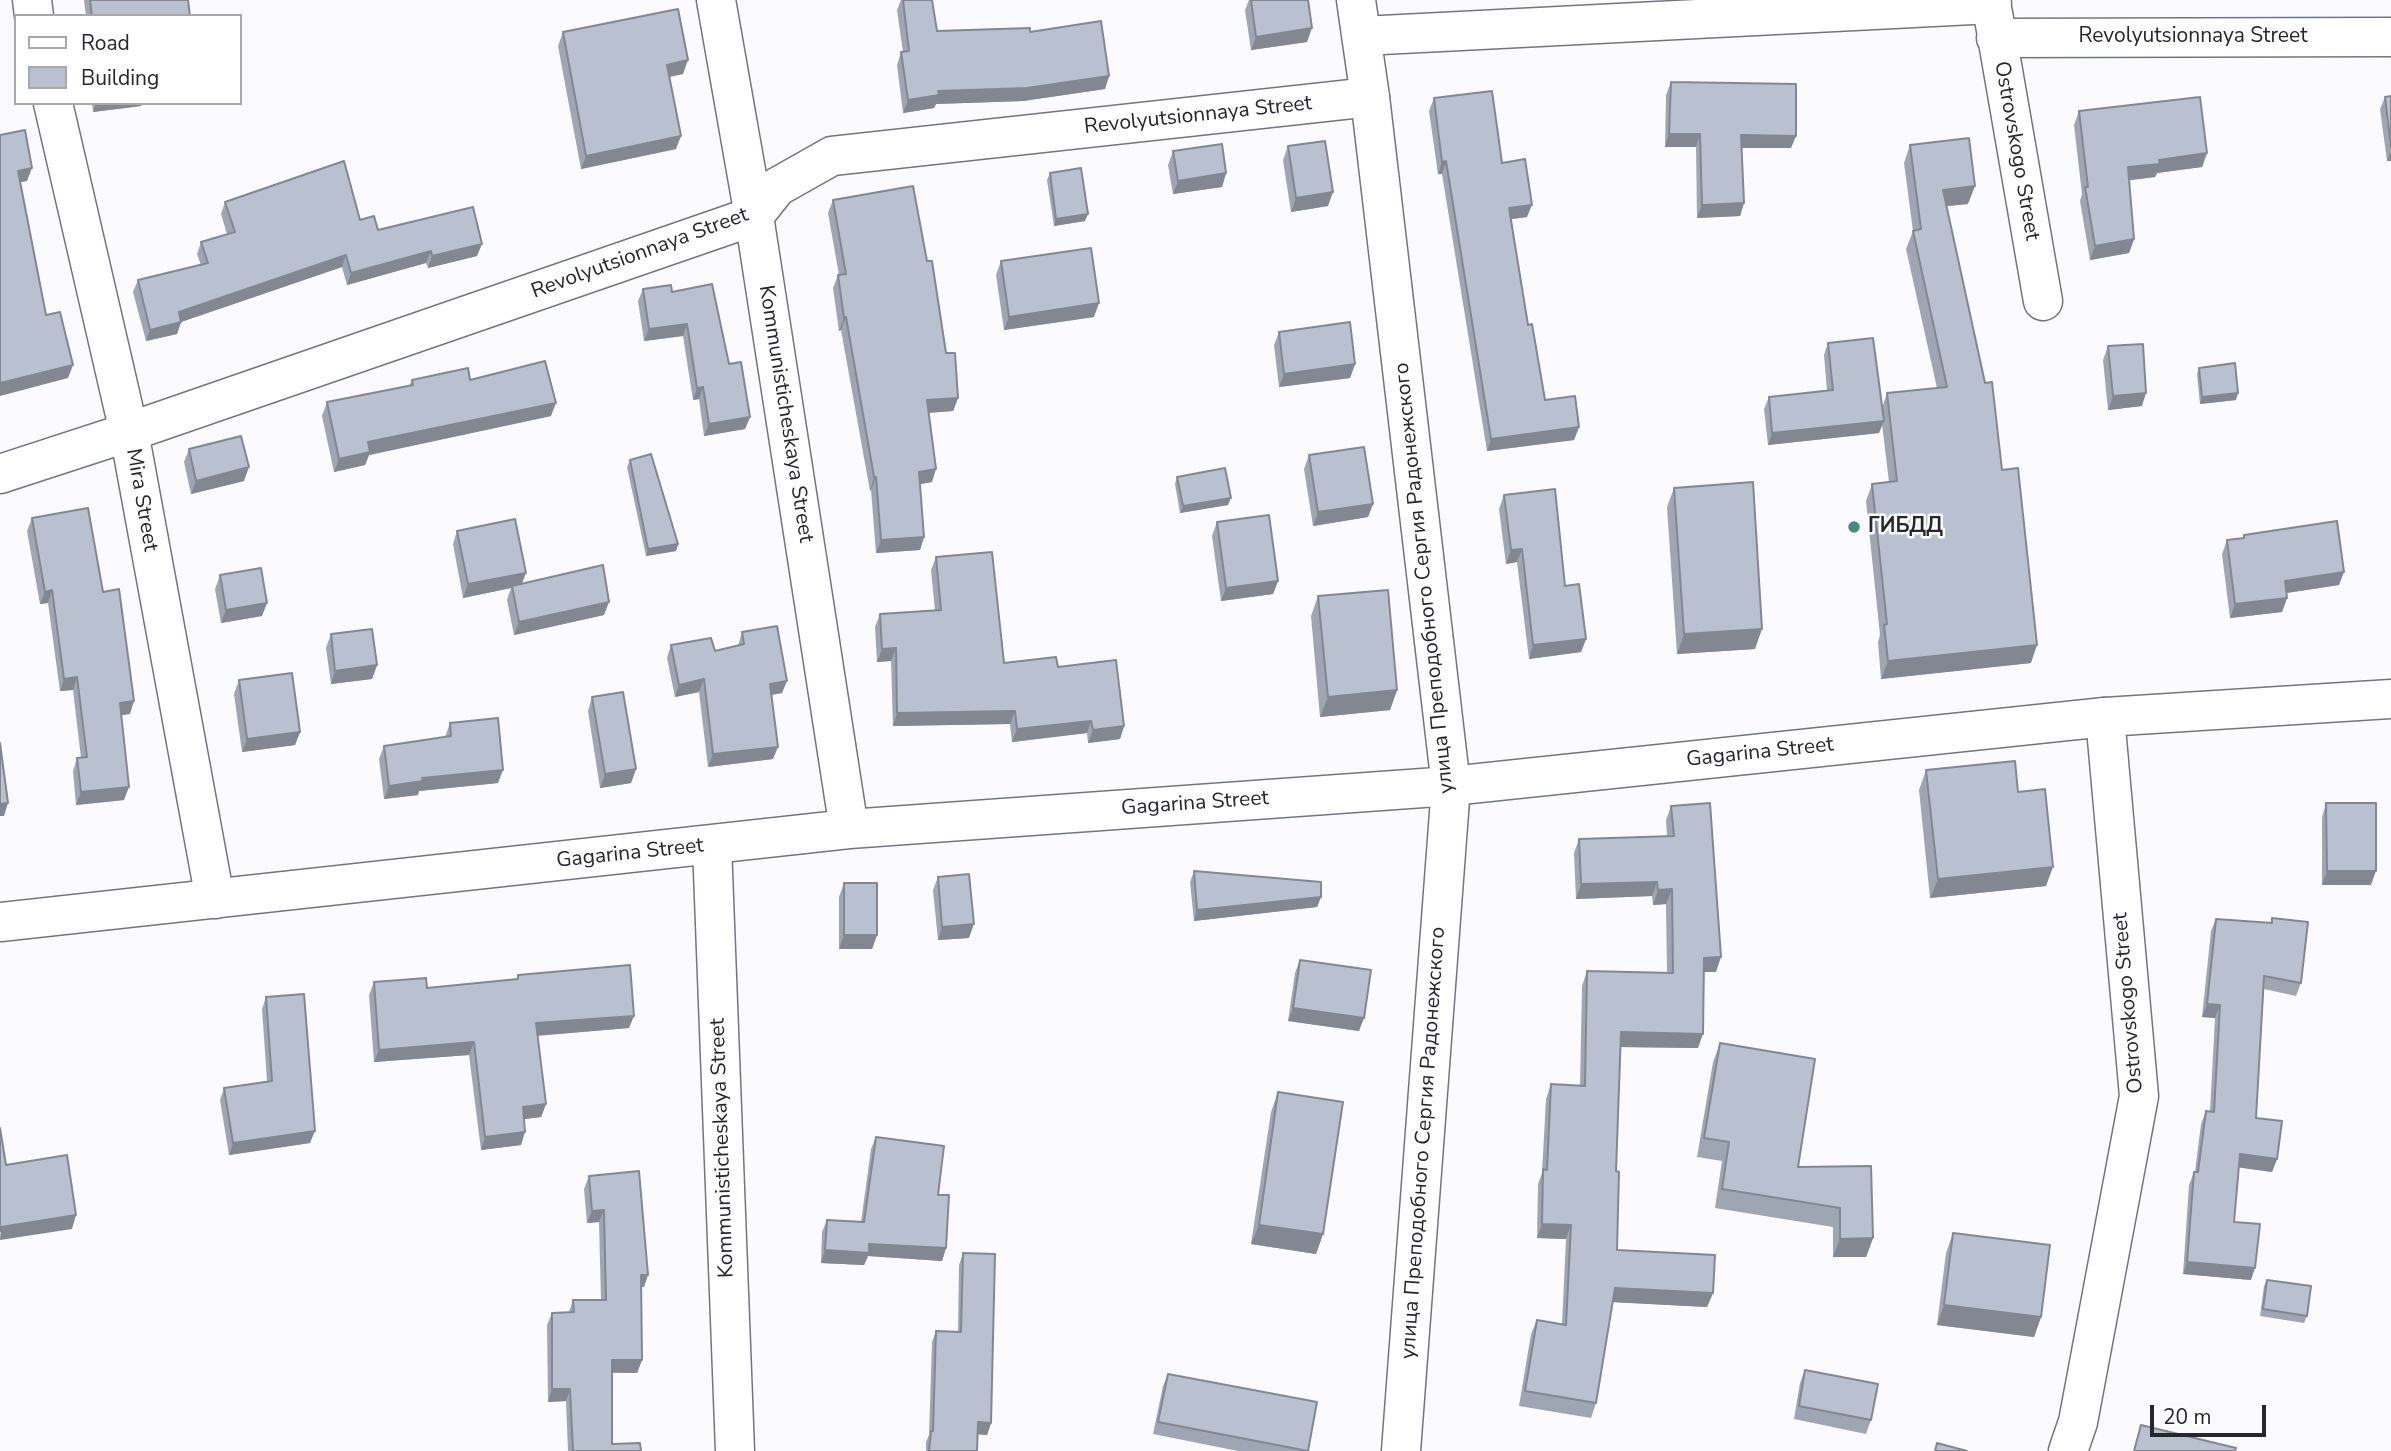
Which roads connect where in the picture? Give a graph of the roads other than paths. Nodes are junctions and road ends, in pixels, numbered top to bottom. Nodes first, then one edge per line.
1 (716, 0) edge
2 (1993, 14) edge
3 (1359, 18) edge
4 (2391, 37) edge
5 (1370, 97) junction
6 (52, 105) edge
7 (754, 216) junction
8 (2043, 301) dead end
9 (129, 432) junction
10 (0, 474) edge
11 (2391, 699) edge
12 (2105, 717) junction
13 (1451, 786) junction
14 (849, 829) junction
15 (712, 845) junction
16 (215, 900) junction
17 (0, 922) edge
18 (735, 1451) edge
19 (1401, 1451) edge
20 (2068, 1451) edge

1 - 7 street, Kommunisticheskaya Street
2 - 3 street, Revolyutsionnaya Street
2 - 4 street, Revolyutsionnaya Street
2 - 8 street, Ostrovskogo Street
3 - 5 street, улица Преподобного Сергия Радонежского
5 - 7 street, Revolyutsionnaya Street
5 - 13 street, улица Преподобного Сергия Радонежского
6 - 9 street, Mira Street
7 - 9 street, Revolyutsionnaya Street
7 - 14 street, Kommunisticheskaya Street
9 - 10 street, Revolyutsionnaya Street
9 - 16 street, Mira Street
11 - 12 street, Gagarina Street
12 - 13 street, Gagarina Street
12 - 20 street, Ostrovskogo Street
13 - 14 street, Gagarina Street
13 - 19 street, улица Преподобного Сергия Радонежского
14 - 15 street, Gagarina Street
15 - 16 street, Gagarina Street
15 - 18 street, Kommunisticheskaya Street
16 - 17 street, Gagarina Street

